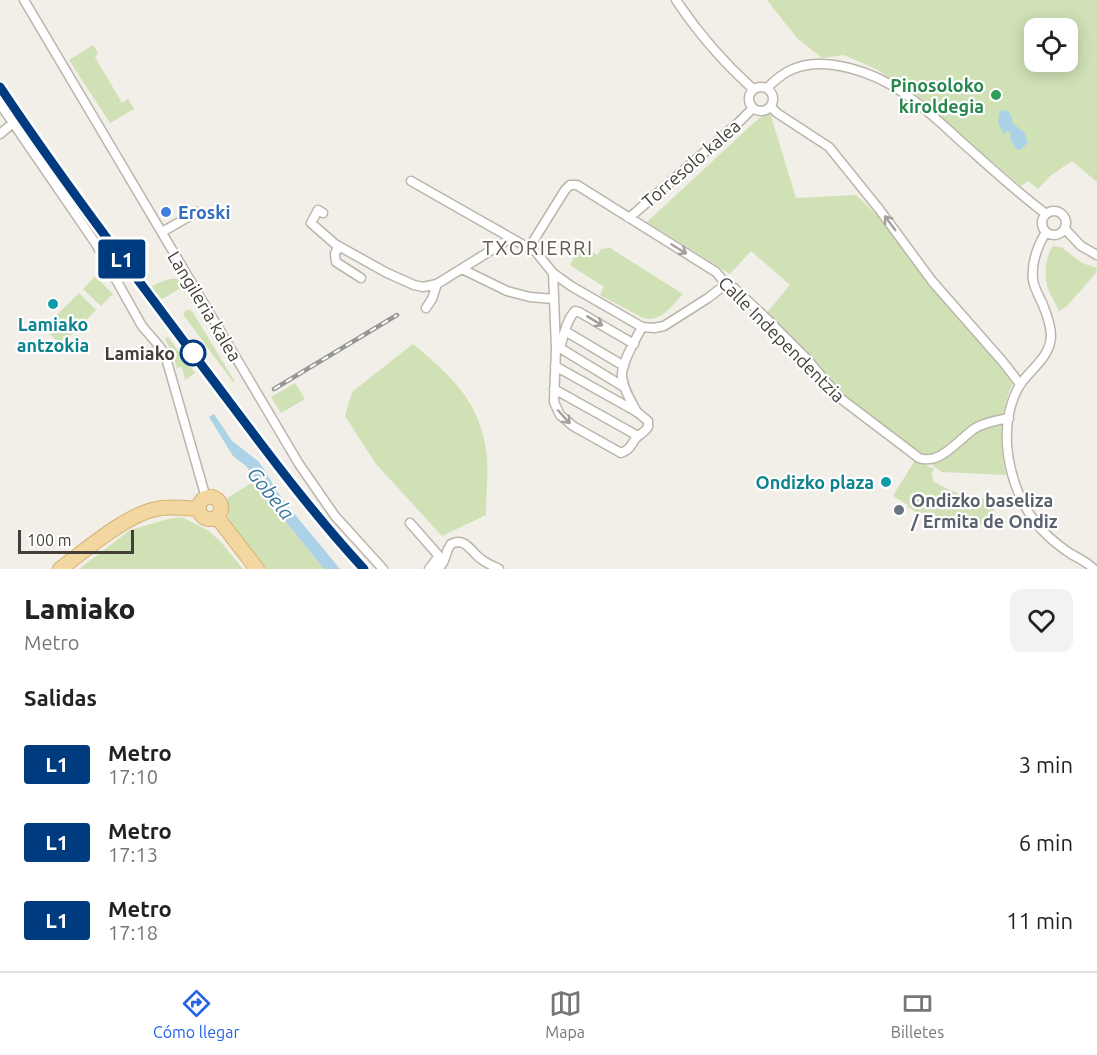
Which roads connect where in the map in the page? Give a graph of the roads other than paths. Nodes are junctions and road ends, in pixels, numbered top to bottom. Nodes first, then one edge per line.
1 (24, 0) edge
2 (676, 0) edge
3 (767, 88) junction
4 (753, 89) junction
5 (0, 104) edge
6 (771, 107) junction
7 (753, 108) junction
8 (13, 123) junction
9 (0, 134) edge
10 (411, 181) dead end
11 (197, 212) dead end
12 (324, 213) dead end
13 (1046, 214) junction
14 (629, 218) junction
15 (1065, 229) junction
16 (162, 232) junction
17 (1046, 232) junction
18 (512, 238) junction
19 (338, 246) junction
20 (529, 248) junction
21 (1097, 255) edge
22 (462, 269) junction
23 (553, 273) junction
24 (361, 278) dead end
25 (437, 284) junction
26 (726, 284) junction
27 (554, 299) junction
28 (426, 308) dead end
29 (642, 327) junction
30 (565, 332) junction
31 (634, 344) junction
32 (558, 348) junction
33 (555, 366) junction
34 (624, 366) junction
35 (1020, 384) junction
36 (624, 387) junction
37 (555, 389) junction
38 (637, 412) junction
39 (1009, 418) junction
40 (638, 436) junction
41 (202, 503) junction
42 (410, 523) dead end
43 (60, 569) edge
44 (257, 569) edge
45 (383, 569) edge
46 (429, 569) edge
47 (438, 569) edge
48 (499, 569) edge
49 (1094, 569) edge

1 - 16 street, Langileria kalea
2 - 4 street
3 - 4 street
3 - 6 street
3 - 13 street
4 - 7 street
5 - 8 street
6 - 7 street
35 -> 6 street
7 - 14 street, Torresolo kalea
8 - 9 street
8 - 41 street
10 - 18 street
11 - 16 street
12 - 19 street
13 - 15 street
13 - 17 street
14 - 20 street, Calle Independentzia
14 -> 26 street, Calle Independentzia
15 - 17 street
15 - 21 street
16 - 45 street, Langileria kalea
17 - 35 street
18 - 20 street
18 - 22 street
19 - 24 street
19 - 25 street
20 - 23 street
22 - 25 street
22 - 27 street
23 - 27 street
23 - 29 street
25 - 28 street
26 - 29 street
26 - 39 street, Calle Independentzia
27 - 32 street
29 - 31 street
30 -> 31 street
30 - 32 street
30 - 34 street
31 - 34 street
32 - 33 street
32 - 36 street
33 - 37 street
33 - 38 street
34 - 36 street
35 - 39 street
36 - 38 street
37 - 40 street
37 -> 40 street
38 - 40 street
39 - 49 street
41 - 43 main road
41 - 44 main road
42 - 46 street
47 - 48 street

